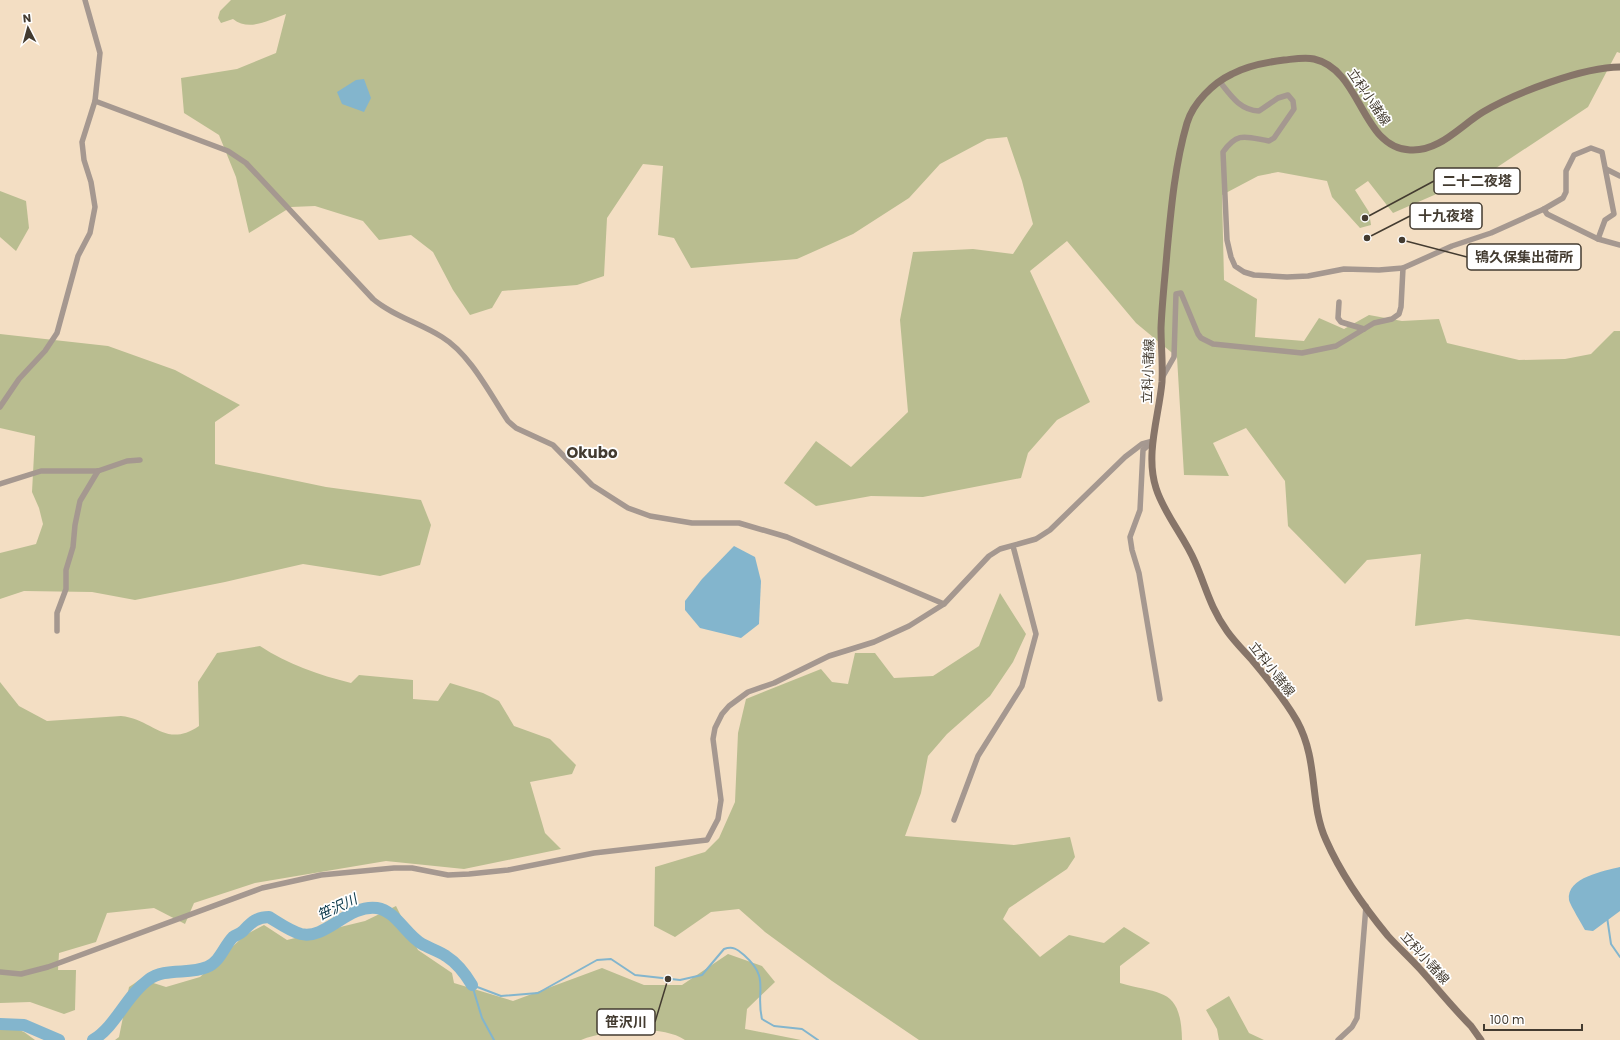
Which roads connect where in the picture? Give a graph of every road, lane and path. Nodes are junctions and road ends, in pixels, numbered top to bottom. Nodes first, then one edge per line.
1 (85, 0) edge
2 (1620, 67) edge
3 (1220, 82) junction
4 (95, 101) junction
5 (1606, 169) junction
6 (1620, 176) edge
7 (1544, 209) junction
8 (1598, 238) junction
9 (1620, 245) edge
10 (1403, 268) junction
11 (1339, 302) dead end
12 (1364, 329) junction
13 (1162, 379) junction
14 (0, 407) edge
15 (1153, 441) junction
16 (140, 460) dead end
17 (98, 471) junction
18 (0, 484) edge
19 (1014, 546) junction
20 (944, 604) junction
21 (57, 631) dead end
22 (1160, 699) dead end
23 (954, 820) dead end
24 (1366, 906) junction
25 (0, 972) edge
26 (1338, 1040) edge
27 (1481, 1040) edge

1 - 4 street
2 - 3 main road, 立科小諸線
3 - 10 street
3 - 13 main road, 立科小諸線
4 - 14 street
4 - 20 street
5 - 6 street
5 - 7 street
5 - 8 street
7 - 8 street
7 - 10 street
8 - 9 street
10 - 12 street
11 - 12 street
12 - 13 street
13 - 15 main road, 立科小諸線
15 - 19 street
15 - 22 street
15 - 24 main road, 立科小諸線
16 - 17 street
17 - 18 street
17 - 21 street
19 - 20 street
19 - 23 street
20 - 25 street
24 - 26 street
24 - 27 main road, 立科小諸線

